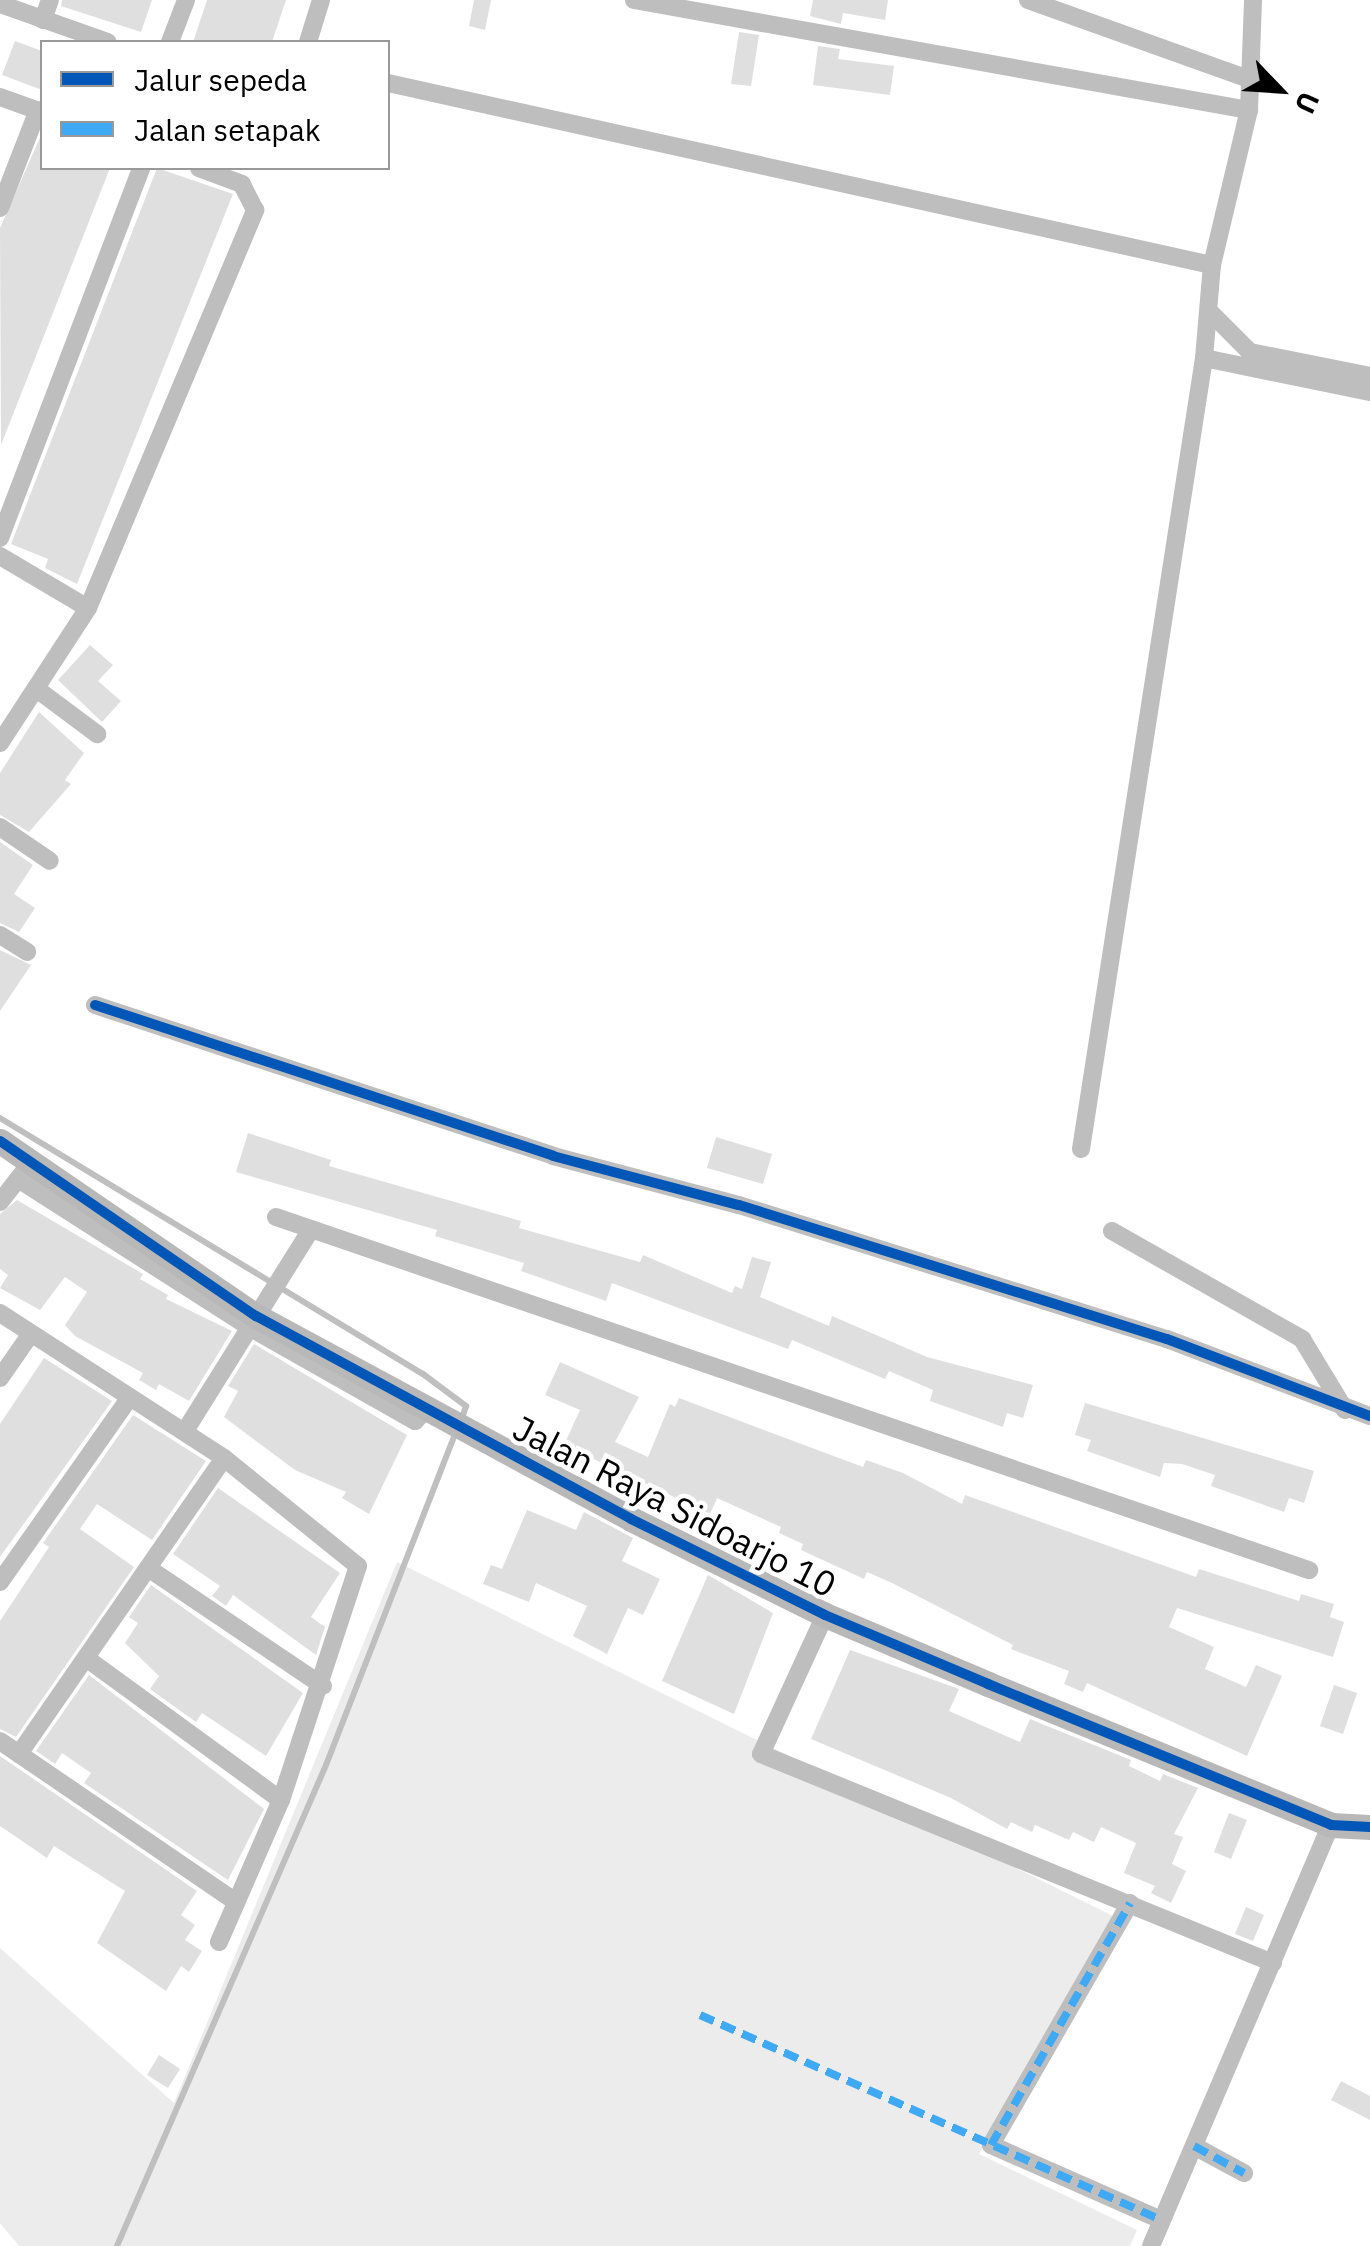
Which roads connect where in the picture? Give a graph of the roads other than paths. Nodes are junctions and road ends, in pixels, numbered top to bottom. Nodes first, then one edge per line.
1 (50, 0) edge
2 (186, 0) edge
3 (321, 0) edge
4 (634, 0) edge
5 (1028, 0) edge
6 (1253, 0) edge
7 (0, 4) edge
8 (43, 20) junction
9 (102, 40) edge
10 (171, 40) edge
11 (309, 40) edge
12 (1251, 80) junction
13 (390, 82) edge
14 (0, 97) edge
15 (1249, 110) junction
16 (40, 111) edge
17 (141, 170) edge
18 (204, 170) edge
19 (0, 208) edge
20 (1212, 265) junction
21 (1209, 310) junction
22 (1204, 358) junction
23 (1370, 376) edge
24 (1370, 392) edge
25 (0, 538) edge
26 (0, 556) edge
27 (88, 608) junction
28 (38, 690) junction
29 (97, 734) dead end
30 (0, 743) edge
31 (0, 828) edge
32 (50, 861) dead end
33 (0, 935) edge
34 (28, 952) dead end
35 (95, 1006) dead end
36 (0, 1141) edge
37 (1081, 1149) dead end
38 (24, 1172) junction
39 (0, 1202) edge
40 (276, 1217) dead end
41 (310, 1229) junction
42 (1112, 1230) dead end
43 (0, 1313) edge
44 (257, 1315) junction
45 (30, 1335) junction
46 (0, 1378) edge
47 (130, 1398) junction
48 (1346, 1410) junction
49 (1370, 1416) edge
50 (186, 1431) junction
51 (224, 1458) junction
52 (148, 1568) junction
53 (1309, 1570) dead end
54 (0, 1582) edge
55 (825, 1615) junction
56 (86, 1658) junction
57 (323, 1686) junction
58 (0, 1741) edge
59 (19, 1754) junction
60 (282, 1800) junction
61 (1331, 1826) junction
62 (1370, 1828) edge
63 (236, 1902) junction
64 (1130, 1903) junction
65 (219, 1942) dead end
66 (1273, 1963) junction
67 (1194, 2146) junction
68 (1244, 2173) dead end
69 (1162, 2220) junction
70 (1151, 2246) edge

1 - 8 street
2 - 10 street
3 - 11 street
4 - 15 street
5 - 12 street
6 - 12 street
7 - 8 street
8 - 9 street
12 - 15 street
13 - 20 street
14 - 16 street
15 - 20 street
16 - 19 street
17 - 25 street
18 - 27 street
20 - 21 street
21 - 22 street
21 - 23 street
22 - 24 street
22 - 37 street
26 - 27 street
27 - 28 street
28 - 29 street
28 - 30 street
31 - 32 street
33 - 34 street
35 - 48 street
36 - 38 street, Jalan Raya Sidoarjo 10
38 - 39 street
38 - 44 street, Jalan Raya Sidoarjo 10
40 - 41 street
41 - 44 street
41 - 53 street
42 - 48 street
43 - 45 street
44 - 50 street
44 - 55 street, Jalan Raya Sidoarjo 10
45 - 46 street
45 - 47 street
47 - 50 street
47 - 54 street
48 - 49 street
50 - 51 street
51 - 52 street
51 - 57 street
52 - 56 street
52 - 57 street
55 - 61 street, Jalan Raya Sidoarjo 10
55 - 64 street
56 - 59 street
56 - 60 street
57 - 60 street
58 - 59 street
59 - 63 street
60 - 63 street
61 - 62 street, Jalan Raya Sidoarjo 10
61 - 66 street
63 - 65 street
64 - 66 street
64 - 69 street
66 - 67 street
67 - 68 street
67 - 69 street
69 - 70 street

